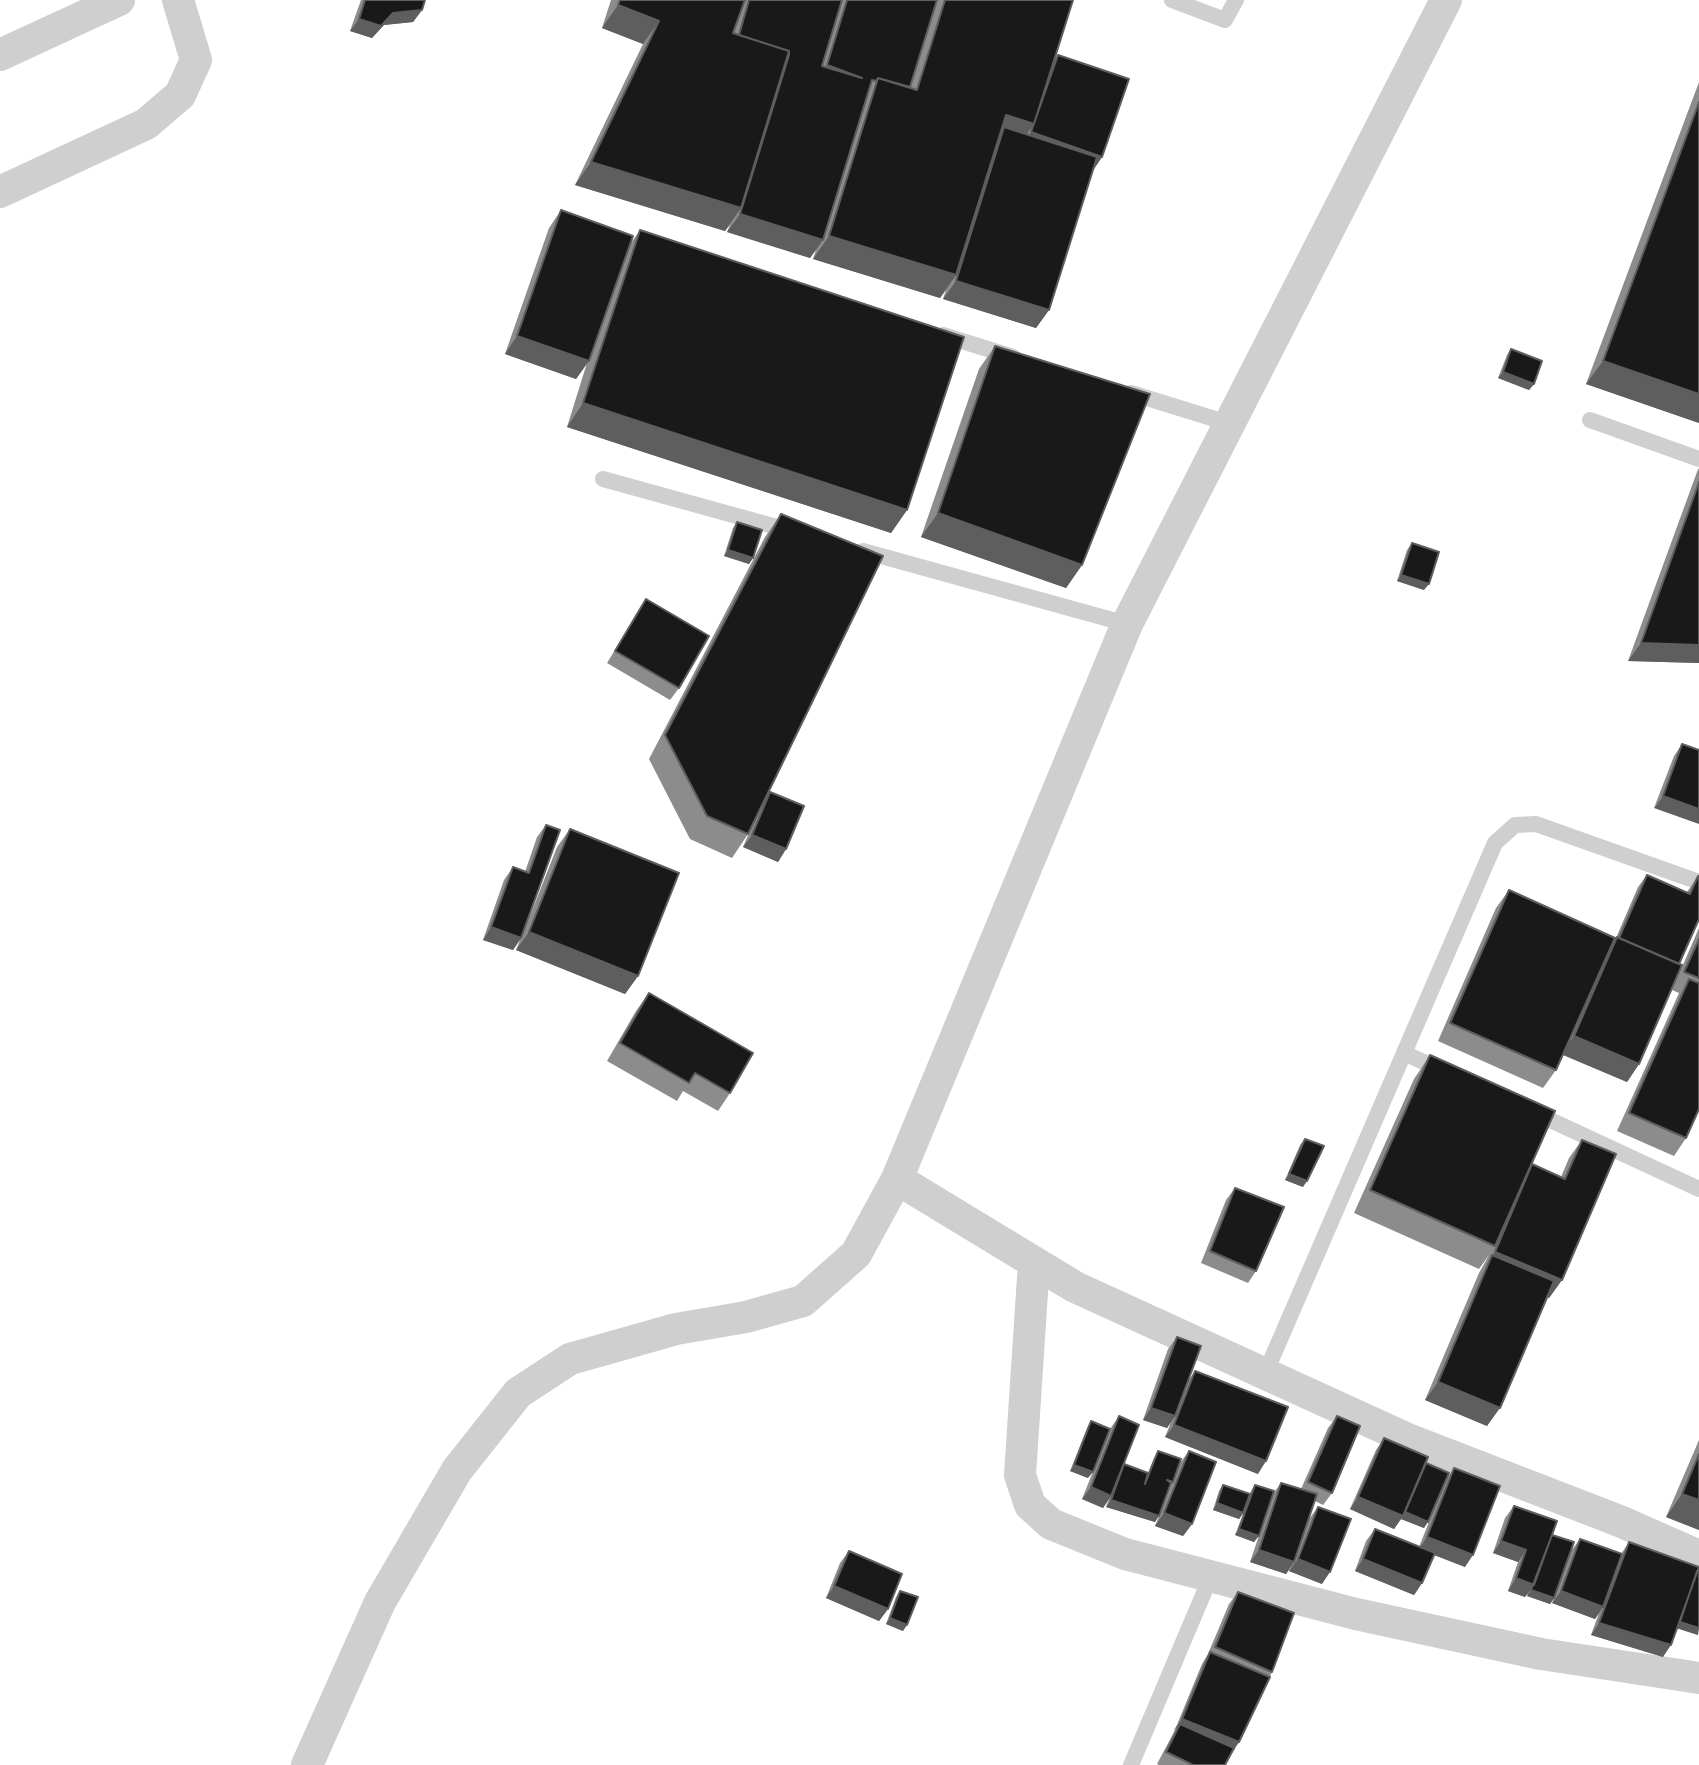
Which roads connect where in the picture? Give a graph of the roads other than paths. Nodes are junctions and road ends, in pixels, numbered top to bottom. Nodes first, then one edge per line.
1 (119, 0) edge
2 (178, 0) edge
3 (1172, 0) edge
4 (1236, 0) edge
5 (1446, 0) edge
6 (0, 55) edge
7 (0, 192) edge
8 (927, 331) edge
9 (1034, 363) edge
10 (1110, 386) edge
11 (1590, 420) dead end
12 (1231, 424) junction
13 (1699, 459) edge
14 (603, 479) dead end
15 (804, 534) edge
16 (850, 547) edge
17 (1127, 624) junction
18 (1699, 882) edge
19 (1404, 1053) junction
20 (1461, 1079) edge
21 (1517, 1105) edge
22 (897, 1179) junction
23 (1699, 1189) edge
24 (1034, 1262) junction
25 (1265, 1374) junction
26 (1699, 1556) edge
27 (1211, 1576) junction
28 (1699, 1678) edge
29 (307, 1765) edge
30 (1131, 1765) edge

1 - 6 street
2 - 7 street
3 - 4 lane
5 - 12 street
8 - 9 lane
10 - 12 lane
11 - 13 lane
12 - 17 street
14 - 15 lane
16 - 17 lane
17 - 22 street
18 - 19 lane
19 - 20 lane
19 - 25 lane
21 - 23 lane
22 - 24 street
22 - 29 street
24 - 25 street
24 - 27 street
25 - 26 street
27 - 28 street
27 - 30 lane

